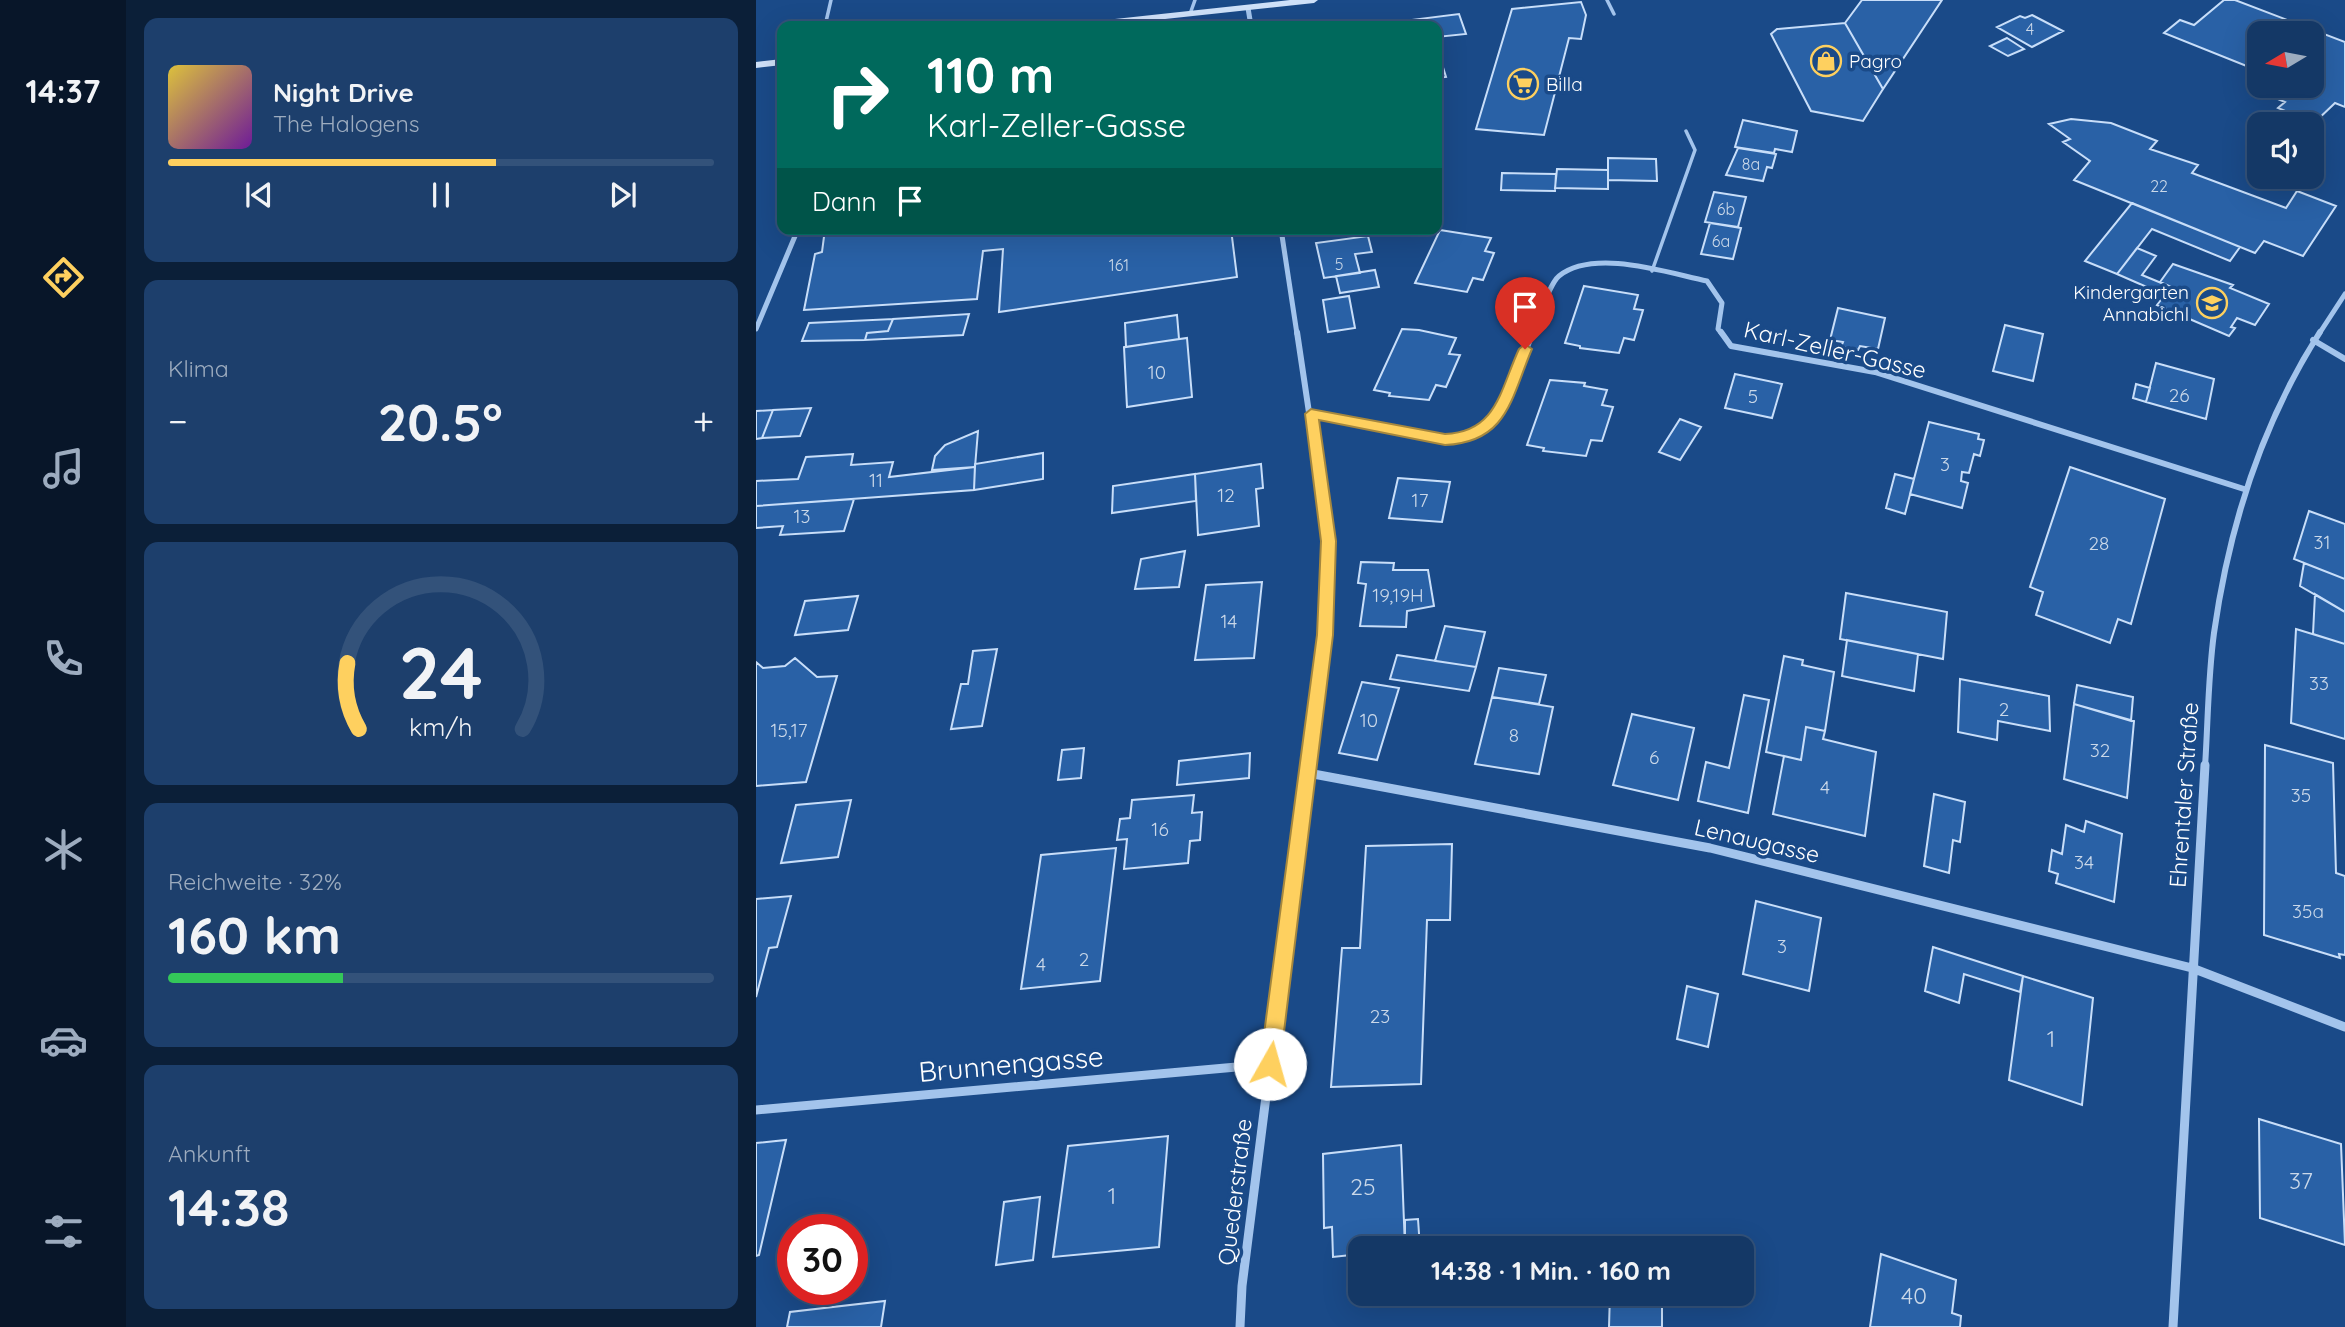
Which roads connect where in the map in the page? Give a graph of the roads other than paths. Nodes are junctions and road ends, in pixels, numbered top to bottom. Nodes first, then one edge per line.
1 (831, 0) edge
2 (1195, 0) edge
3 (1314, 0) edge
4 (1607, 0) edge
5 (1248, 8) junction
6 (1190, 14) junction
7 (1614, 14) dead end
8 (826, 21) edge
9 (1125, 21) edge
10 (1250, 21) edge
11 (777, 63) edge
12 (756, 65) edge
13 (1686, 131) dead end
14 (795, 235) edge
15 (1283, 235) edge
16 (1652, 271) junction
17 (2345, 294) edge
18 (756, 329) edge
19 (2313, 340) junction
20 (2345, 359) edge
21 (1311, 414) junction
22 (2244, 489) junction
23 (1308, 773) junction
24 (2192, 968) junction
25 (2345, 1027) edge
26 (1270, 1064) junction
27 (756, 1110) edge
28 (1240, 1327) edge
29 (2173, 1327) edge

1 - 8 lane
2 - 6 lane
3 - 5 main road
4 - 7 lane
5 - 6 main road
5 - 10 street
6 - 9 main road
11 - 12 main road
13 - 16 lane
14 - 18 street
15 - 21 street, Quederstraße
16 - 21 street, Karl-Zeller-Gasse
16 - 22 street, Karl-Zeller-Gasse
17 - 19 street, Ehrentaler Straße
19 - 20 street
19 - 22 street, Ehrentaler Straße
21 - 23 street, Quederstraße
22 - 24 street, Ehrentaler Straße
23 - 24 street, Lenaugasse
23 - 26 street, Quederstraße
24 - 25 street, Lenaugasse
24 - 29 street, Ehrentaler Straße
26 - 27 street, Brunnengasse
26 - 28 street, Quederstraße

